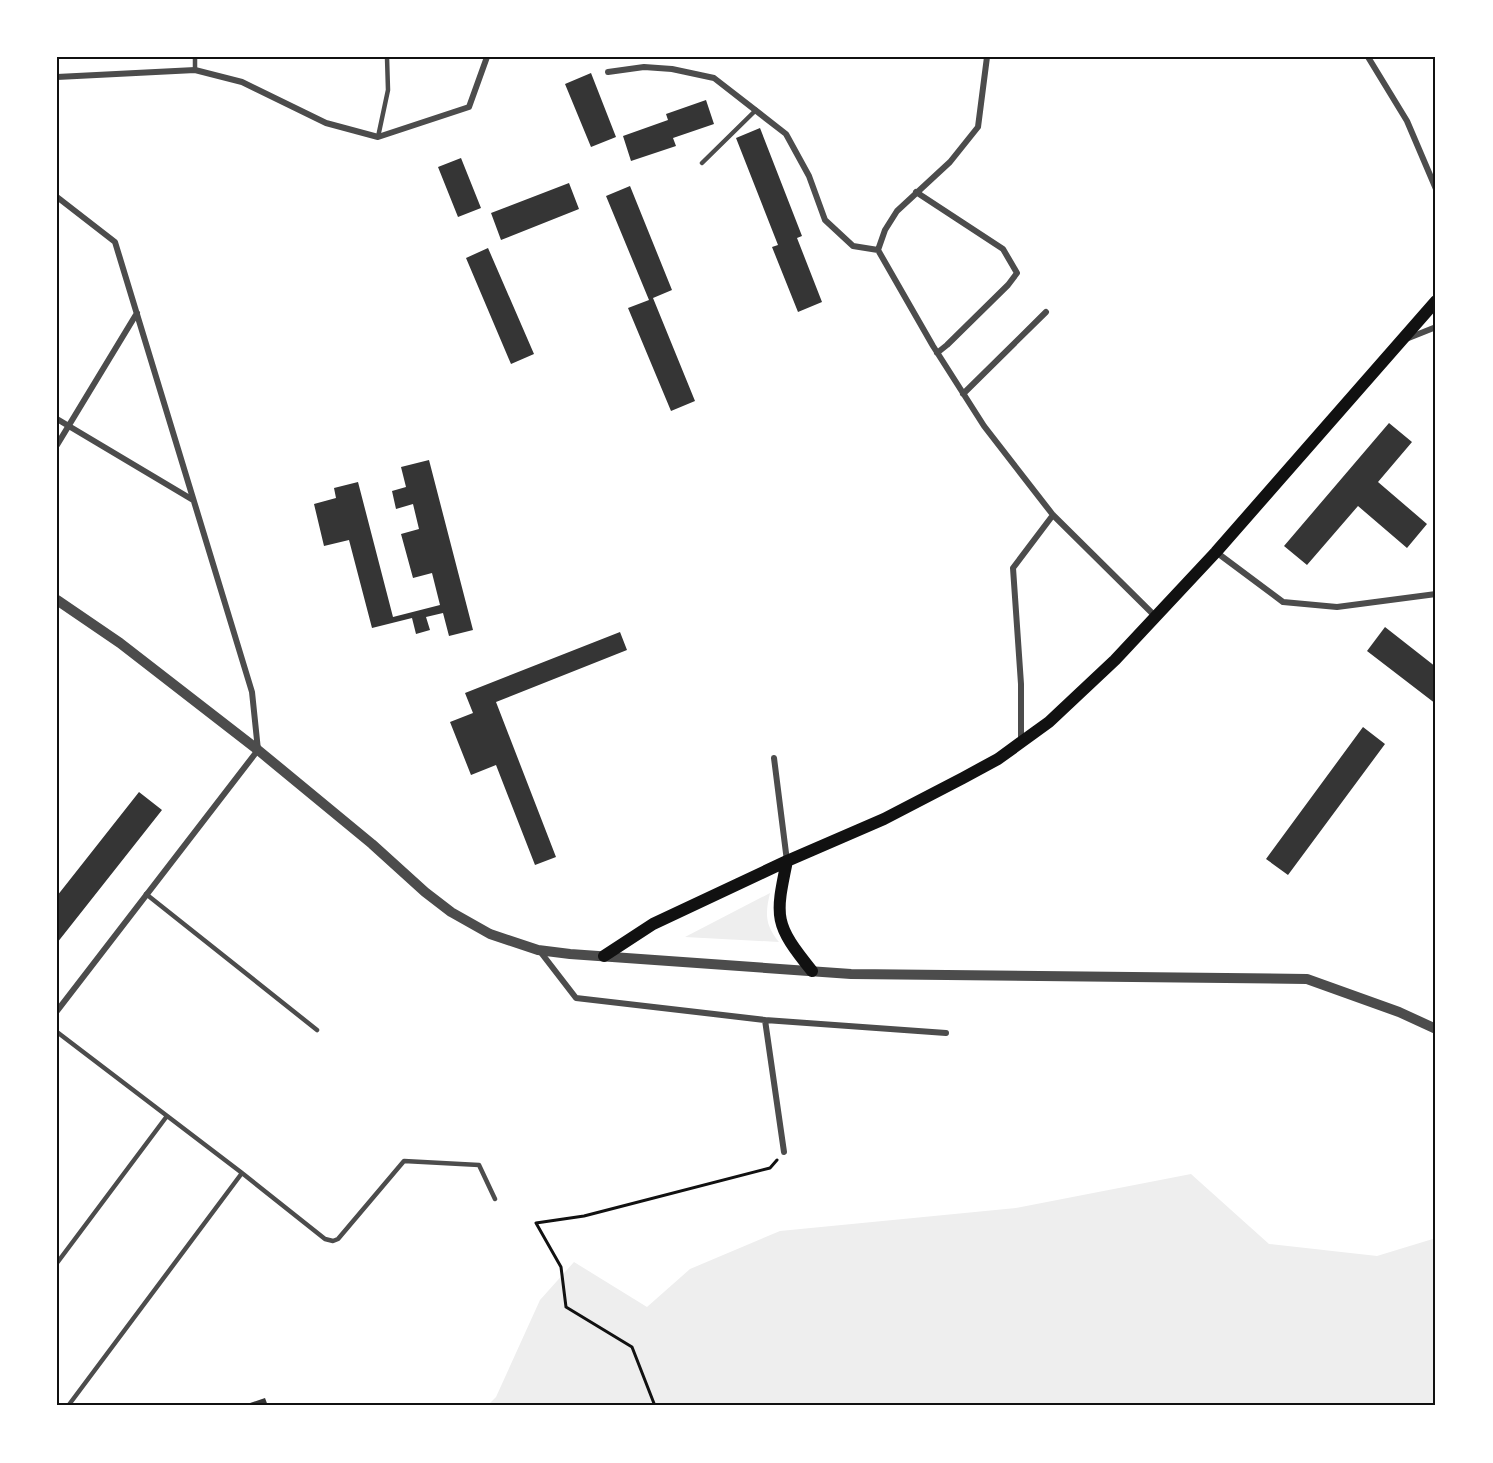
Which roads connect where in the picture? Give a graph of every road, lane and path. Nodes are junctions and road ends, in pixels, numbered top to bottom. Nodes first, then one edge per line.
1 (195, 57) edge
2 (387, 57) edge
3 (487, 57) edge
4 (987, 57) edge
5 (1368, 57) edge
6 (195, 70) junction
7 (608, 72) dead end
8 (57, 77) edge
9 (756, 110) junction
10 (378, 137) junction
11 (702, 163) dead end
12 (1436, 189) edge
13 (916, 192) junction
14 (57, 197) edge
15 (878, 250) junction
16 (1436, 301) edge
17 (1046, 312) dead end
18 (137, 313) junction
19 (1436, 327) edge
20 (1400, 342) junction
21 (937, 353) junction
22 (963, 394) junction
23 (57, 419) edge
24 (68, 426) junction
25 (57, 445) edge
26 (193, 501) junction
27 (1053, 514) junction
28 (1216, 552) junction
29 (1436, 594) edge
30 (57, 600) edge
31 (1156, 617) junction
32 (1021, 744) junction
33 (258, 750) junction
34 (774, 758) dead end
35 (787, 861) junction
36 (146, 894) junction
37 (538, 950) junction
38 (604, 956) junction
39 (812, 971) junction
40 (57, 1011) edge
41 (765, 1020) junction
42 (1436, 1029) edge
43 (317, 1030) dead end
44 (57, 1032) edge
45 (946, 1033) dead end
46 (167, 1116) junction
47 (784, 1152) joint
48 (242, 1173) junction
49 (495, 1199) dead end
50 (57, 1263) edge
51 (68, 1406) edge
52 (655, 1406) edge

1 - 6 lane
2 - 10 lane
3 - 10 street
4 - 13 street
5 - 12 street
6 - 8 street
6 - 10 street
7 - 9 street
9 - 11 lane
9 - 15 street
13 - 15 street
13 - 21 street
14 - 18 street
15 - 21 street
16 - 20 main road
17 - 22 street
18 - 24 street
18 - 26 street
19 - 20 street
20 - 28 main road
21 - 22 street
22 - 27 street
23 - 24 street
24 - 25 street
24 - 26 street
26 - 33 street
27 - 31 street
27 - 32 street
28 - 29 street
28 - 31 main road
30 - 33 street
31 - 32 main road
32 - 35 main road
33 - 36 street
33 - 37 street
34 - 35 street
35 - 38 main road
35 - 39 main road
36 - 40 street
36 - 43 lane
37 - 38 street
37 - 41 street
38 - 39 street
39 - 42 street
41 - 45 street
41 - 47 street
44 - 46 lane
46 - 48 lane
46 - 50 lane
47 - 52 path
48 - 49 lane
48 - 51 lane

